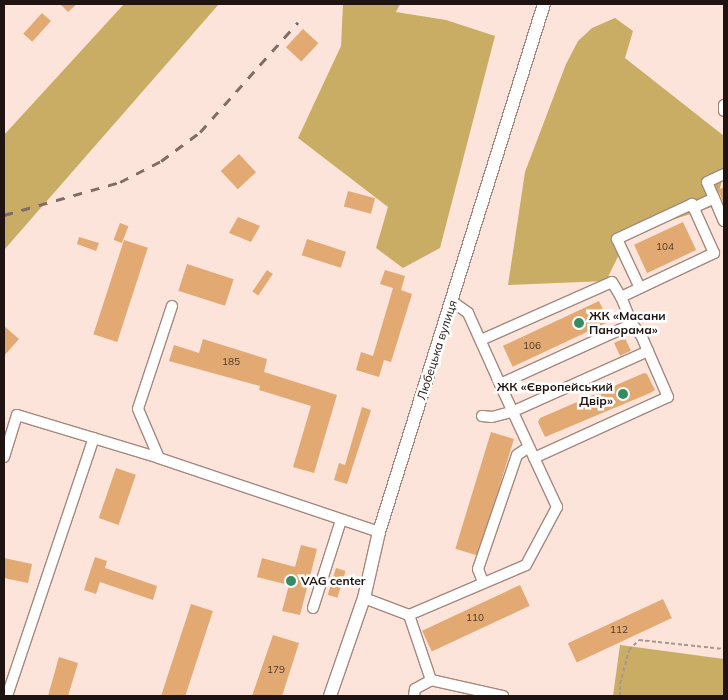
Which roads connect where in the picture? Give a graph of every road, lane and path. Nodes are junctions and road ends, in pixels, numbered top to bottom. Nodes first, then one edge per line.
1 (544, 4) edge
2 (724, 105) edge
3 (724, 111) edge
4 (724, 174) edge
5 (714, 198) junction
6 (693, 208) junction
7 (724, 221) edge
8 (640, 288) junction
9 (620, 297) junction
10 (453, 302) junction
11 (172, 306) dead end
12 (632, 324) junction
13 (480, 340) junction
14 (648, 351) junction
15 (500, 384) junction
16 (514, 411) junction
17 (482, 416) dead end
18 (94, 438) junction
19 (529, 447) junction
20 (4, 457) edge
21 (159, 458) junction
22 (534, 458) junction
23 (342, 520) junction
24 (379, 532) junction
25 (483, 582) junction
26 (364, 598) junction
27 (313, 608) dead end
28 (409, 615) junction
29 (724, 649) edge
30 (431, 680) junction
31 (7, 696) edge
32 (330, 696) edge
33 (414, 696) edge
34 (502, 696) edge
35 (620, 696) edge

1 - 10 main road, Любецька вулиця
2 - 3 street
4 - 5 street
5 - 6 street
5 - 7 street
6 - 8 street
6 - 8 street
8 - 9 street
9 - 12 street
9 - 13 street
10 - 13 street
10 - 24 main road, Любецька вулиця
11 - 21 street
12 - 14 street
12 - 15 street
13 - 15 street
14 - 16 street
14 - 22 street
15 - 16 street
16 - 17 street
16 - 19 street
18 - 20 street
18 - 21 street
18 - 31 street
19 - 22 street
19 - 25 street
21 - 23 street
22 - 25 street
23 - 24 street
23 - 27 street
24 - 26 main road, Любецька вулиця
25 - 28 street
26 - 28 street
26 - 32 main road, Любецька вулиця
28 - 30 street
29 - 35 path
30 - 33 street
30 - 34 street

